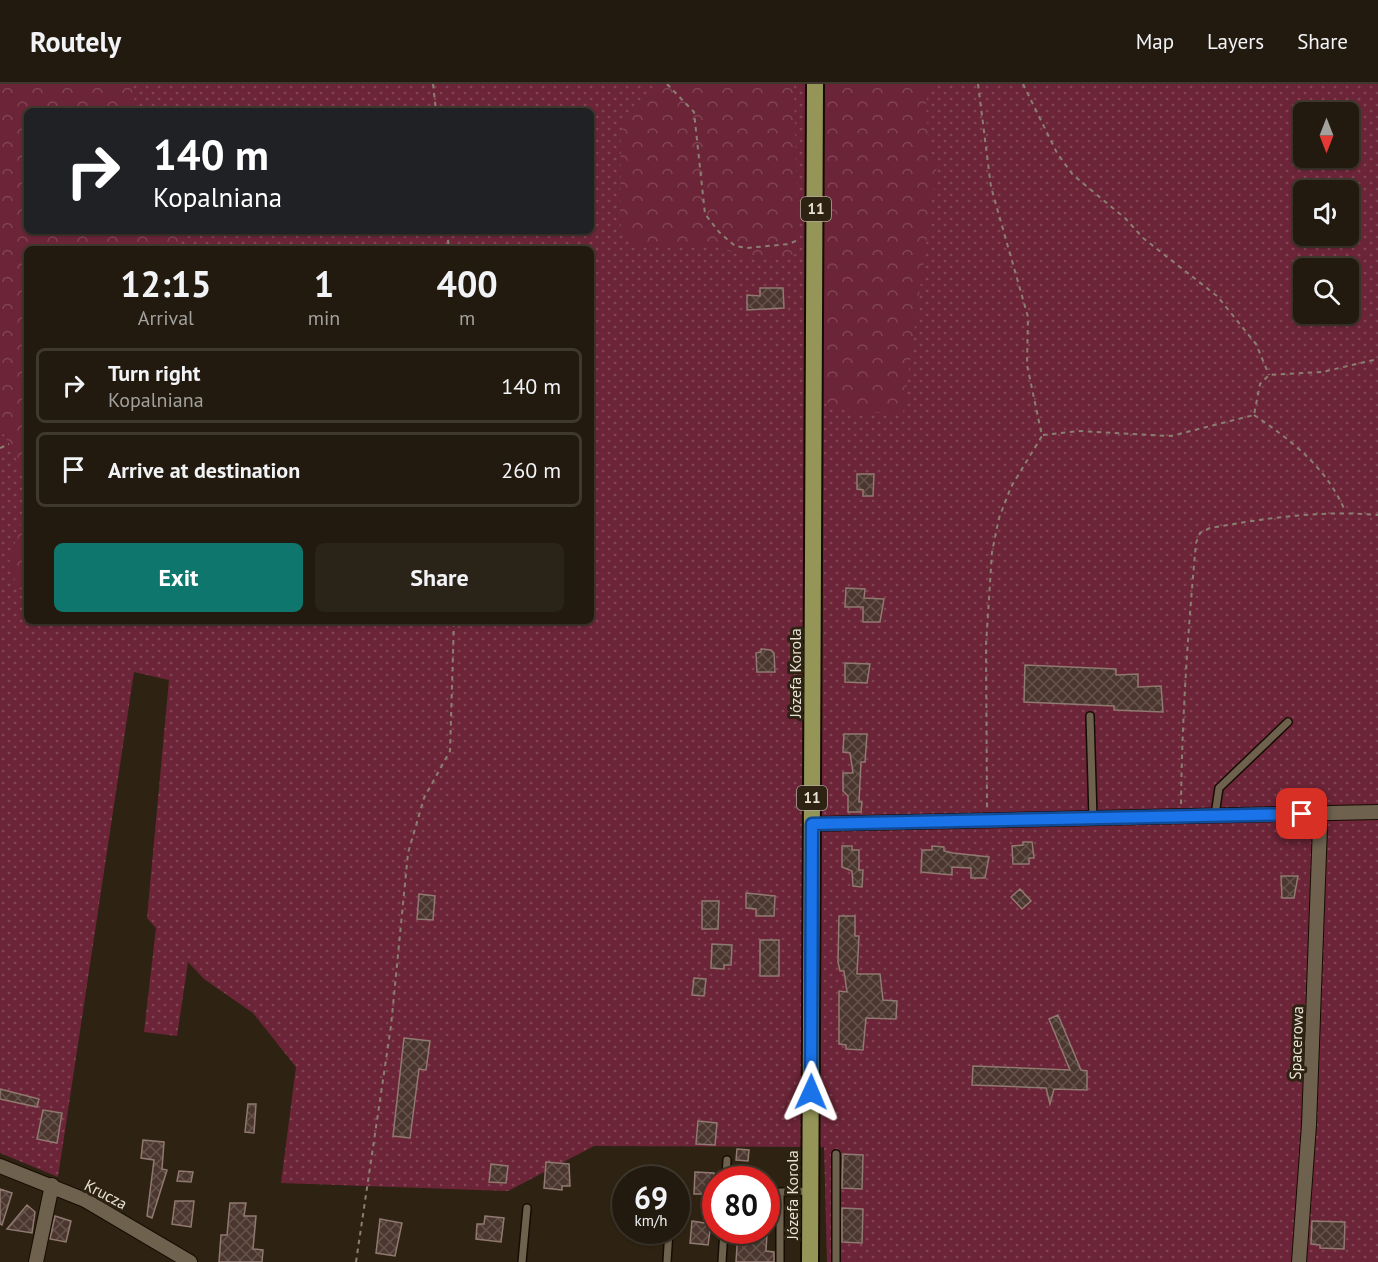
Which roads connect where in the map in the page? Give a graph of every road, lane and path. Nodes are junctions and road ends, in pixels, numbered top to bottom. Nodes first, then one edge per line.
1 (433, 84) edge
2 (667, 84) edge
3 (816, 84) edge
4 (978, 84) edge
5 (1023, 84) edge
6 (436, 108) edge
7 (816, 231) junction
8 (1378, 359) edge
9 (1269, 375) junction
10 (1254, 415) junction
11 (1042, 436) junction
12 (9, 444) dead end
13 (0, 448) edge
14 (1345, 512) junction
15 (1378, 515) edge
16 (454, 624) edge
17 (1090, 716) dead end
18 (1288, 722) dead end
19 (1378, 812) edge
20 (1215, 815) junction
21 (1181, 817) junction
22 (1093, 818) junction
23 (988, 821) junction
24 (812, 824) junction
25 (1320, 826) dead end
26 (836, 1154) dead end
27 (727, 1160) dead end
28 (0, 1166) edge
29 (727, 1166) edge
30 (52, 1185) junction
31 (810, 1191) junction
32 (527, 1208) dead end
33 (668, 1244) edge
34 (723, 1244) edge
35 (36, 1262) edge
36 (190, 1262) edge
37 (356, 1262) edge
38 (522, 1262) edge
39 (667, 1262) edge
40 (722, 1262) edge
41 (780, 1262) edge
42 (810, 1262) edge
43 (836, 1262) edge
44 (1299, 1262) edge

1 - 6 path
2 - 7 path
3 - 7 highway, Józefa Korola / 11
4 - 11 path
5 - 9 path
7 - 24 highway, Józefa Korola / 11
8 - 9 path
9 - 10 path
10 - 11 path
10 - 14 path
11 - 23 path
12 - 13 path
14 - 15 path
14 - 21 path
16 - 37 path
17 - 22 lane
18 - 20 lane
19 - 20 street
20 - 21 street
21 - 22 street
22 - 23 street
23 - 24 street
24 - 31 highway, Józefa Korola / 11
25 - 44 street, Spacerowa
26 - 43 lane
27 - 29 lane
28 - 30 street, Krucza
30 - 35 street
30 - 36 street, Krucza
31 - 41 lane
31 - 42 highway, Józefa Korola / 11
32 - 38 lane
33 - 39 lane
34 - 40 lane

